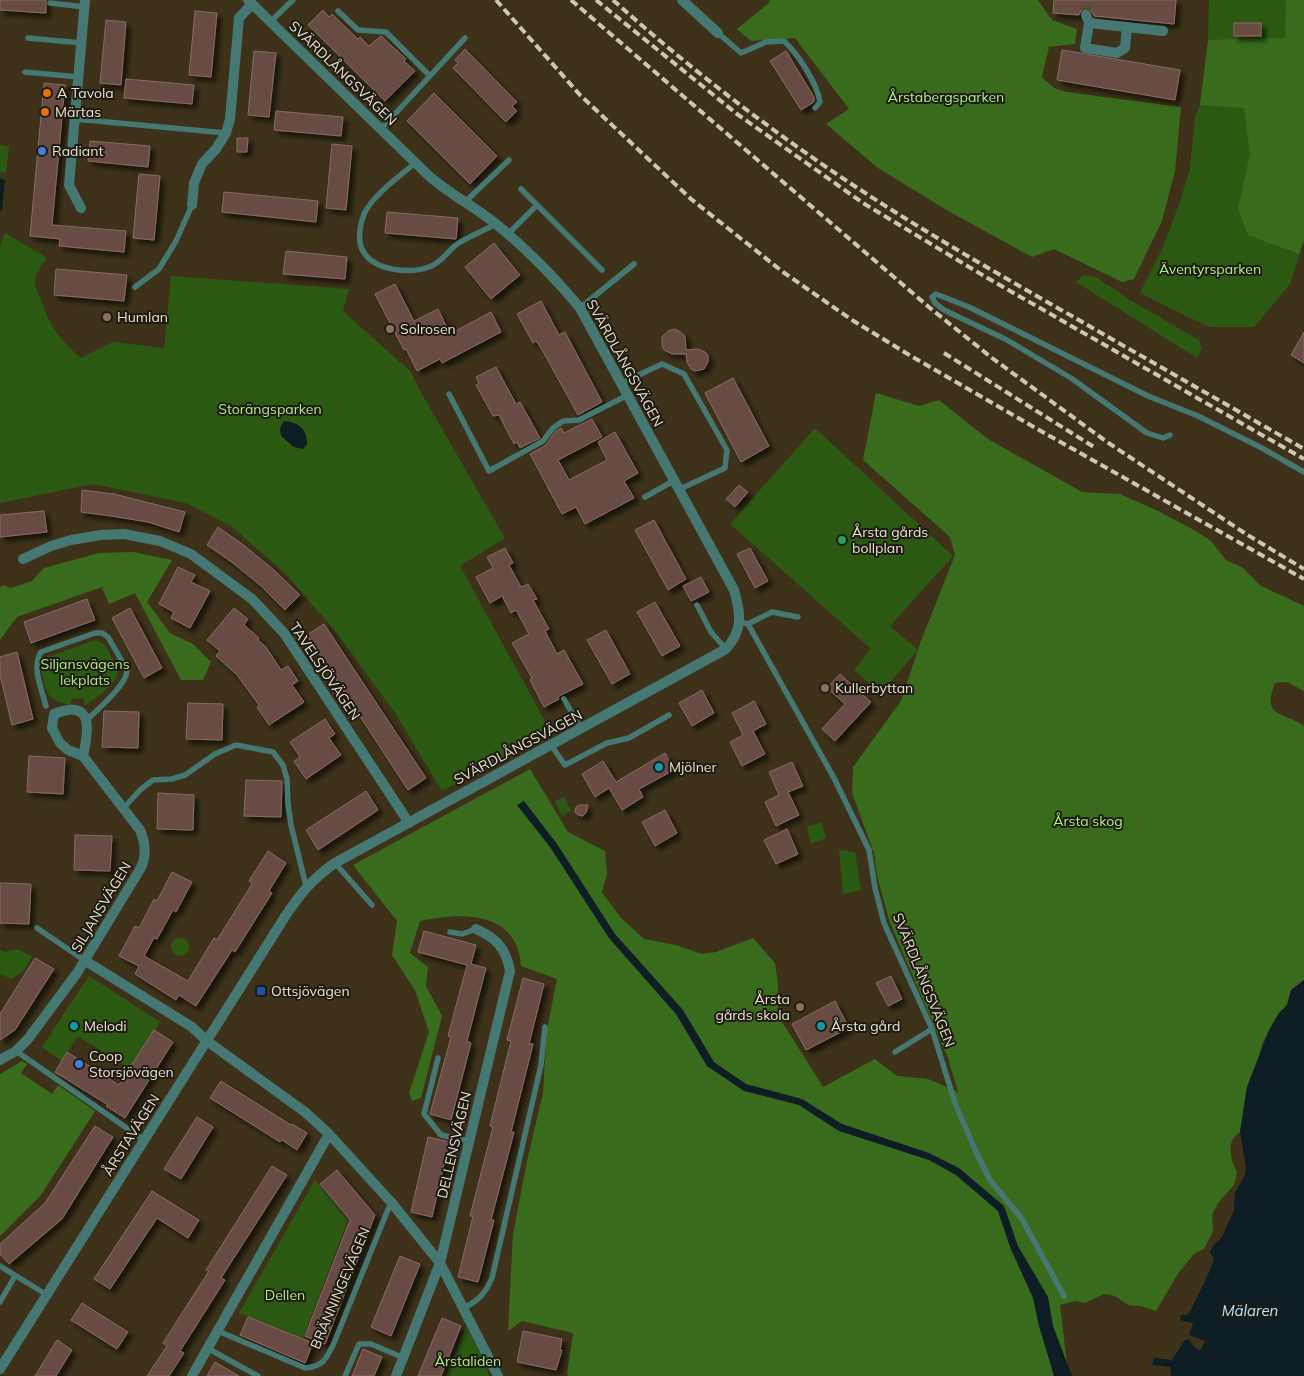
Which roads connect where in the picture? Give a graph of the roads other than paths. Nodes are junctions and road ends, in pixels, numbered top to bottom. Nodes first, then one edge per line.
1 (293, 0) edge
2 (682, 0) edge
3 (250, 2) edge
4 (50, 3) dead end
5 (85, 3) edge
6 (338, 11) dead end
7 (270, 22) junction
8 (1127, 27) junction
9 (1163, 31) dead end
10 (718, 33) joint
11 (28, 38) dead end
12 (465, 38) dead end
13 (82, 43) junction
14 (25, 72) dead end
15 (430, 76) junction
16 (79, 77) junction
17 (815, 108) dead end
18 (75, 119) junction
19 (381, 129) junction
20 (226, 134) junction
21 (509, 160) dead end
22 (415, 163) junction
23 (521, 189) dead end
24 (465, 202) junction
25 (192, 204) joint
26 (537, 205) junction
27 (80, 208) dead end
28 (496, 224) junction
29 (508, 234) junction
30 (634, 264) dead end
31 (602, 270) dead end
32 (136, 288) dead end
33 (580, 308) junction
34 (622, 383) junction
35 (449, 394) dead end
36 (628, 395) junction
37 (1170, 435) dead end
38 (1304, 472) edge
39 (678, 484) junction
40 (645, 497) dead end
41 (23, 559) dead end
42 (697, 605) dead end
43 (798, 617) dead end
44 (744, 623) junction
45 (726, 649) junction
46 (564, 700) dead end
47 (46, 706) dead end
48 (669, 715) dead end
49 (87, 720) junction
50 (581, 729) junction
51 (551, 745) junction
52 (83, 756) junction
53 (123, 809) junction
54 (408, 823) junction
55 (349, 855) joint
56 (335, 863) junction
57 (306, 886) junction
58 (372, 905) dead end
59 (37, 928) dead end
60 (476, 929) joint
61 (450, 932) dead end
62 (84, 960) junction
63 (545, 1027) dead end
64 (932, 1029) junction
65 (208, 1041) junction
66 (16, 1051) junction
67 (895, 1052) dead end
68 (438, 1058) dead end
69 (0, 1060) edge
70 (329, 1134) junction
71 (144, 1140) junction
72 (469, 1141) junction
73 (391, 1202) junction
74 (440, 1263) junction
75 (0, 1266) edge
76 (16, 1276) junction
77 (47, 1295) junction
78 (1064, 1296) dead end
79 (0, 1302) edge
80 (464, 1308) junction
81 (218, 1331) junction
82 (207, 1348) junction
83 (404, 1358) junction
84 (0, 1369) edge
85 (192, 1376) edge
86 (258, 1376) edge
87 (345, 1376) edge
88 (396, 1376) edge
89 (498, 1376) edge

1 - 7 lane
2 - 10 street
3 - 7 street, SVÄRDLÅNGSVÄGEN
3 - 20 street
4 - 5 lane
5 - 13 street
6 - 15 lane
7 - 19 street, SVÄRDLÅNGSVÄGEN
8 - 8 street
8 - 9 street
10 - 17 lane
11 - 13 lane
12 - 15 lane
13 - 16 street
14 - 16 lane
15 - 19 lane
16 - 18 street
18 - 20 lane
18 - 27 street
19 - 22 street, SVÄRDLÅNGSVÄGEN
20 - 25 street
21 - 24 lane
22 - 24 street, SVÄRDLÅNGSVÄGEN
22 - 28 lane
23 - 26 lane
24 - 28 street, SVÄRDLÅNGSVÄGEN
25 - 32 lane
26 - 29 lane
26 - 31 lane
28 - 29 street, SVÄRDLÅNGSVÄGEN
29 - 33 street, SVÄRDLÅNGSVÄGEN
30 - 33 lane
33 - 34 street, SVÄRDLÅNGSVÄGEN
34 - 36 street, SVÄRDLÅNGSVÄGEN
34 - 39 lane
35 - 36 lane
36 - 39 street, SVÄRDLÅNGSVÄGEN
37 - 38 lane
39 - 40 lane
39 - 44 street, SVÄRDLÅNGSVÄGEN
41 - 54 street, TAVELSJÖVÄGEN
42 - 45 lane
43 - 44 lane
44 - 45 street
44 - 64 lane, SVÄRDLÅNGSVÄGEN
45 - 50 street, SVÄRDLÅNGSVÄGEN
46 - 50 lane
47 - 49 lane
48 - 51 lane
49 - 52 street
49 - 52 street, SILJANSVÄGEN
50 - 51 street, SVÄRDLÅNGSVÄGEN
51 - 54 street, SVÄRDLÅNGSVÄGEN
52 - 53 street, SILJANSVÄGEN
53 - 57 lane
53 - 62 street, SILJANSVÄGEN
54 - 55 street, SVÄRDLÅNGSVÄGEN
55 - 56 street, ÅRSTAVÄGEN
56 - 57 street, ÅRSTAVÄGEN
56 - 58 lane
57 - 65 street, ÅRSTAVÄGEN
59 - 62 lane
60 - 61 lane
60 - 72 street, DELLENSVÄGEN
62 - 65 street
62 - 66 street, SILJANSVÄGEN
63 - 80 lane
64 - 67 lane
64 - 78 lane, SVÄRDLÅNGSVÄGEN
65 - 70 street
65 - 71 street, ÅRSTAVÄGEN
66 - 69 street, SILJANSVÄGEN
66 - 71 lane
68 - 72 lane
70 - 73 street
70 - 81 street
71 - 77 street, ÅRSTAVÄGEN
72 - 74 street, DELLENSVÄGEN
73 - 74 street
73 - 81 lane, BRÄNNINGEVÄGEN
74 - 80 street
74 - 83 street, DELLENSVÄGEN
75 - 76 lane
76 - 77 lane
76 - 79 lane
77 - 84 street, ÅRSTAVÄGEN
80 - 89 street
81 - 82 street
82 - 85 street
82 - 86 lane
83 - 87 lane
83 - 88 street, DELLENSVÄGEN

